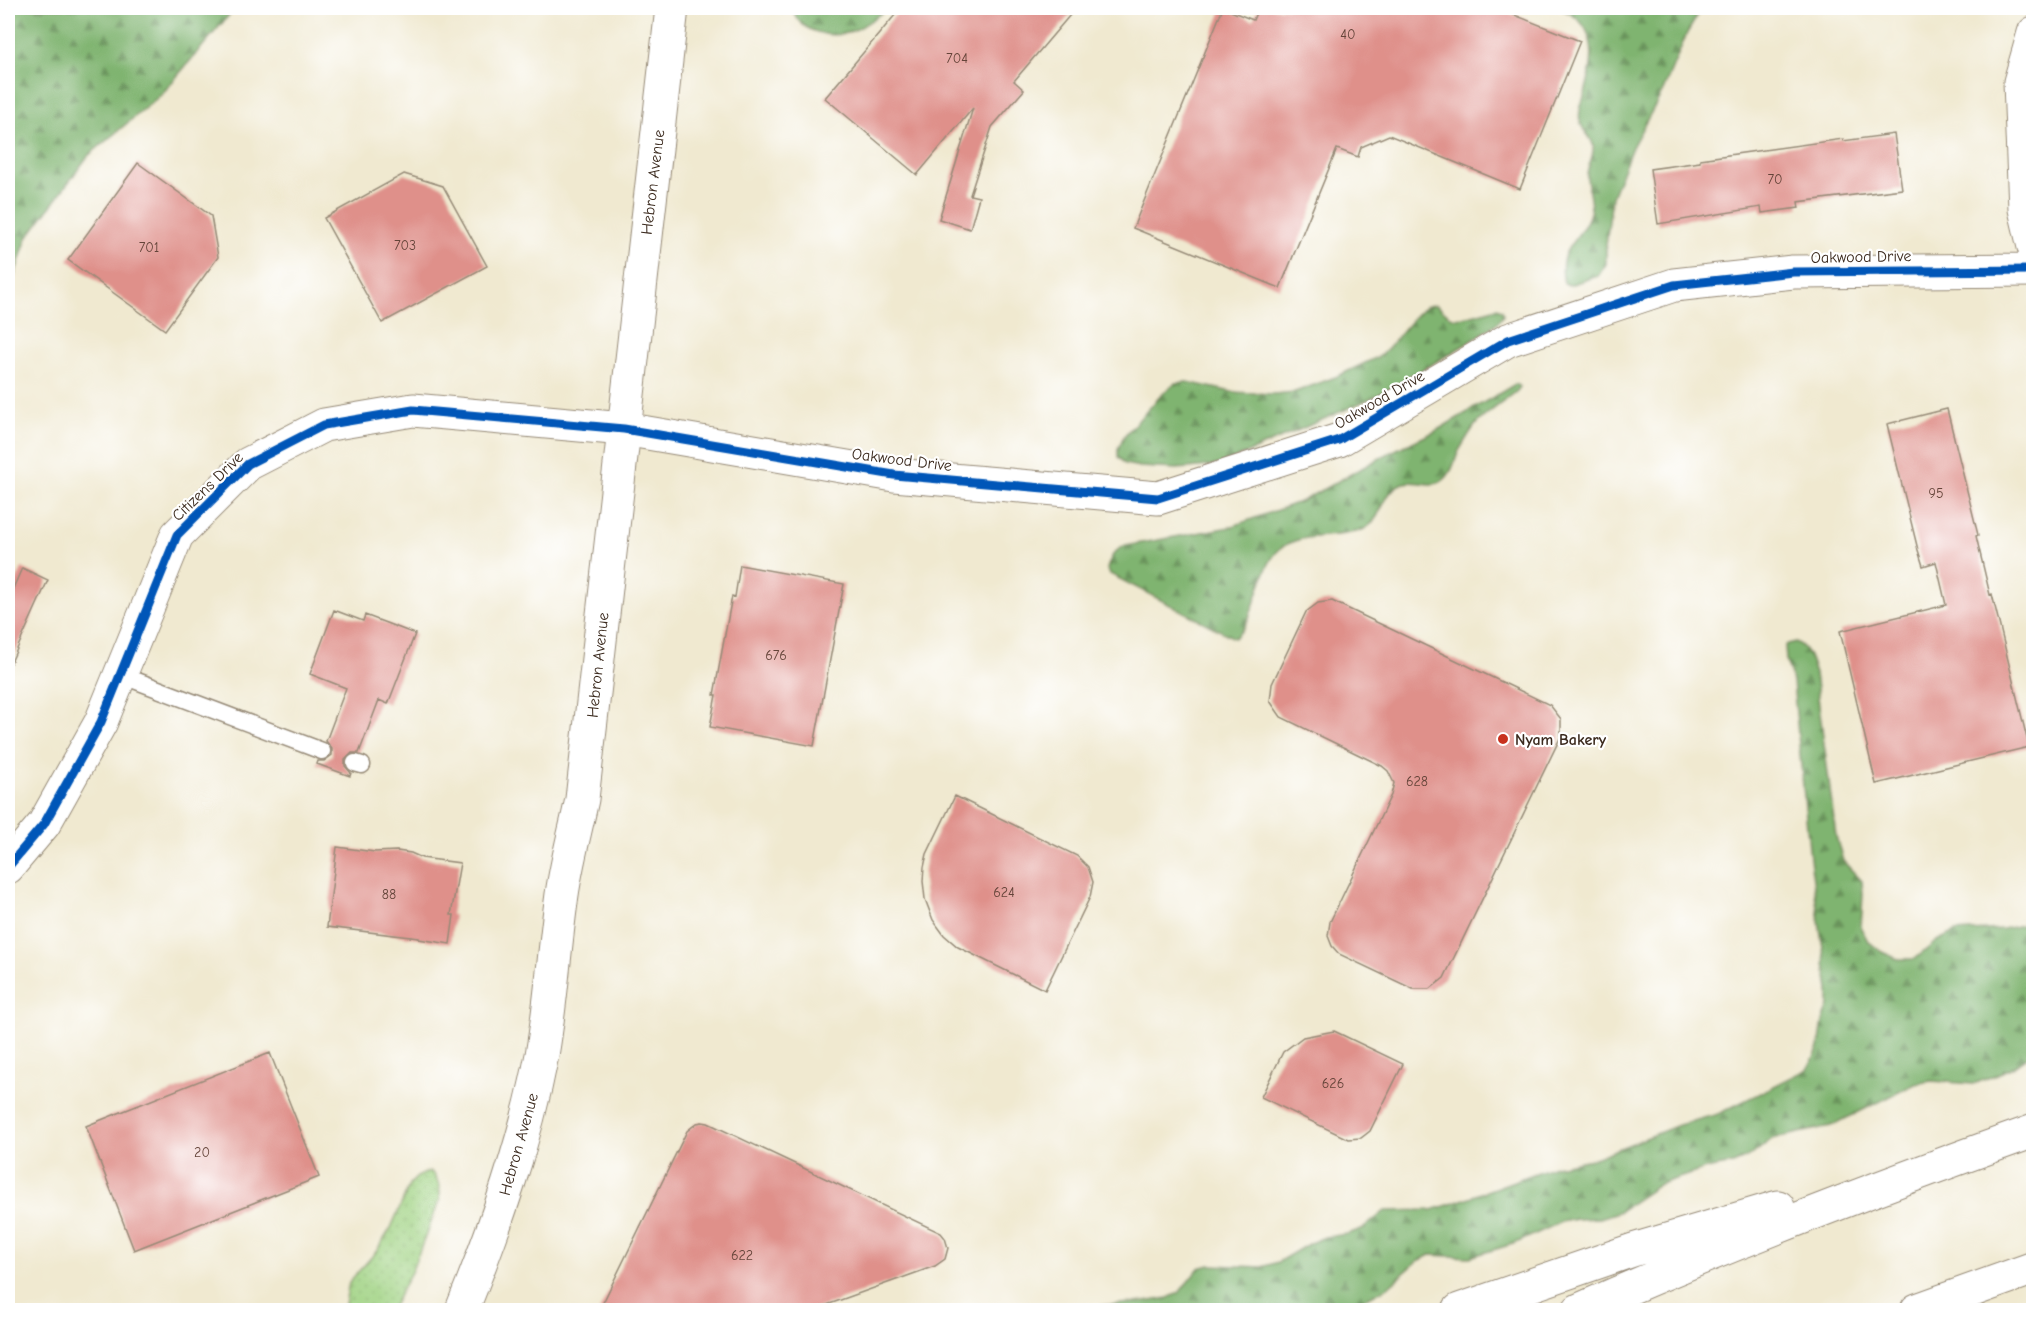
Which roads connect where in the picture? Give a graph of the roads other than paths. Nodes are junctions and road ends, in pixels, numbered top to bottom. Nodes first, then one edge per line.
1 (672, 8) edge
2 (2034, 33) edge
3 (2034, 247) edge
4 (2034, 270) edge
5 (624, 429) junction
6 (121, 675) junction
7 (322, 752) dead end
8 (8, 867) edge
9 (2034, 1131) edge
10 (1880, 1187) junction
11 (2034, 1268) edge
12 (462, 1311) edge
13 (1459, 1311) edge
14 (1579, 1311) edge
15 (1917, 1311) edge

1 - 5 main road, Hebron Avenue
2 - 3 main road
4 - 5 main road, Oakwood Drive
5 - 6 main road, Citizens Drive
5 - 12 main road, Hebron Avenue
6 - 7 lane
6 - 8 main road, Citizens Drive
9 - 10 main road
10 - 13 main road
10 - 14 main road
11 - 15 main road

